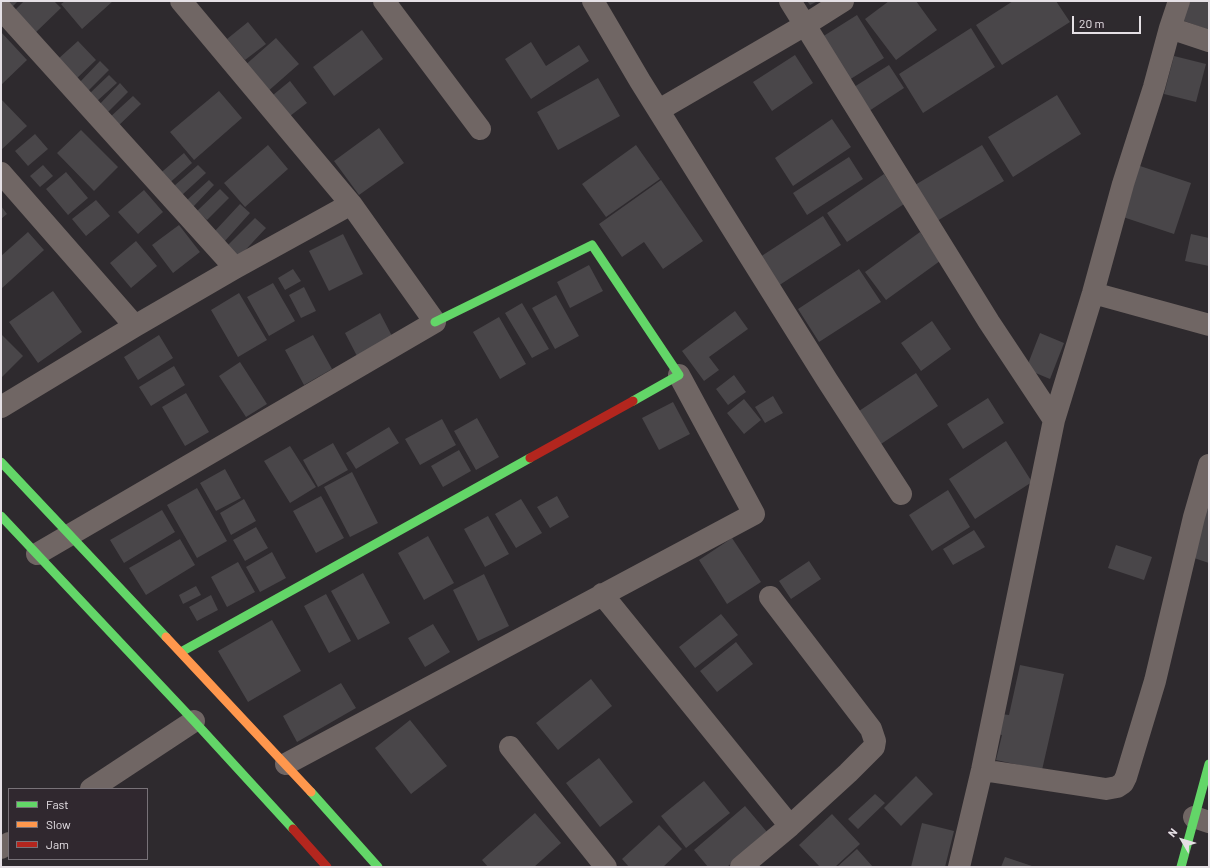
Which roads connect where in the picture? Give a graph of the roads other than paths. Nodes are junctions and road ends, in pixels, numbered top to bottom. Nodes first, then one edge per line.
1 (181, 1) edge
2 (384, 1) edge
3 (592, 1) edge
4 (790, 1) edge
5 (843, 1) edge
6 (1178, 1) edge
7 (1, 9) edge
8 (805, 25) junction
9 (1170, 28) junction
10 (1209, 41) edge
11 (659, 110) junction
12 (480, 129) dead end
13 (1, 173) edge
14 (351, 204) junction
15 (235, 268) junction
16 (1093, 293) junction
17 (435, 322) junction
18 (1209, 325) edge
19 (135, 326) junction
20 (679, 375) junction
21 (1, 407) edge
22 (1054, 420) junction
23 (1, 462) edge
24 (1209, 465) edge
25 (901, 494) dead end
26 (1, 516) edge
27 (70, 534) junction
28 (37, 554) junction
29 (602, 594) junction
30 (770, 597) dead end
31 (181, 652) junction
32 (194, 721) junction
33 (510, 747) dead end
34 (286, 764) junction
35 (1209, 764) edge
36 (982, 770) junction
37 (93, 788) edge
38 (1202, 820) edge
39 (790, 826) junction
40 (327, 867) edge
41 (378, 867) edge
42 (606, 867) edge
43 (741, 867) edge
44 (959, 867) edge
45 (1181, 867) edge

1 - 14 street
2 - 12 street
3 - 11 street
4 - 8 street
5 - 8 street
6 - 9 street
7 - 15 street
8 - 11 street
8 - 22 street
9 - 10 street
9 - 16 street
11 - 25 street
13 - 19 street
14 - 15 street
14 - 17 street
15 - 19 street
16 - 18 street
16 - 22 street
17 - 20 main road
17 - 27 street
19 - 21 street
20 - 29 street
20 - 31 main road
22 - 36 street
23 - 27 main road
24 - 36 street
26 - 28 main road
27 - 28 street
27 - 31 main road
28 - 32 main road
29 - 34 street
29 - 39 street
30 - 39 street
31 - 34 main road
32 - 37 street
32 - 40 main road
33 - 42 street
34 - 41 main road
35 - 38 main road
36 - 44 street
38 - 45 main road
39 - 43 street

